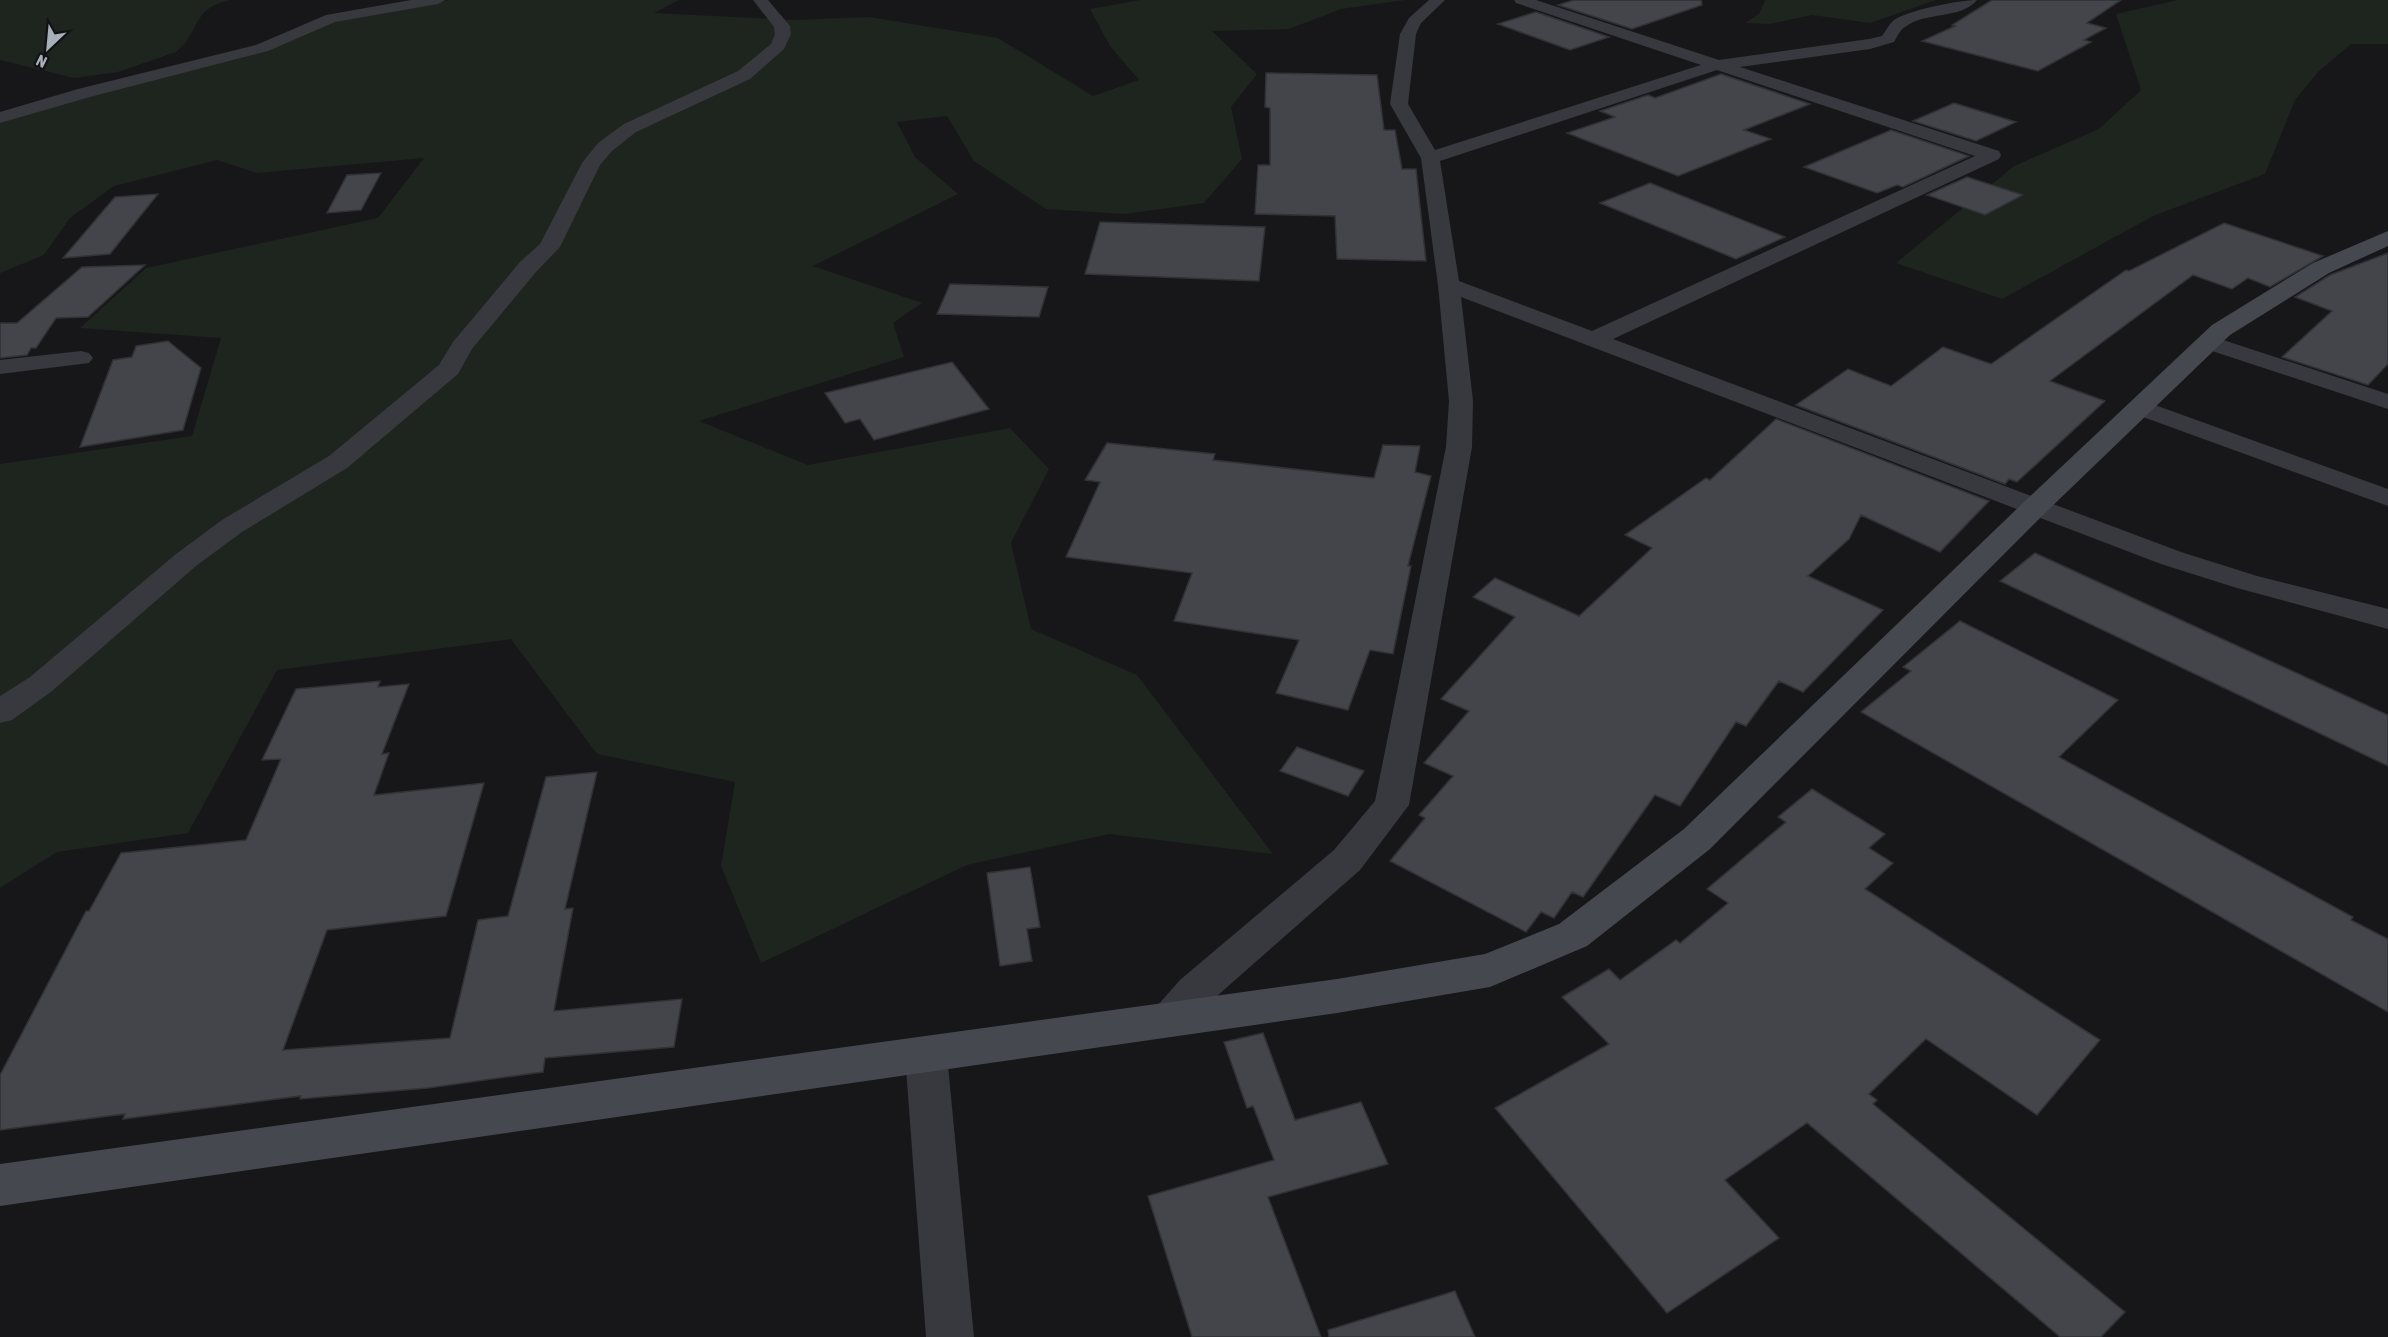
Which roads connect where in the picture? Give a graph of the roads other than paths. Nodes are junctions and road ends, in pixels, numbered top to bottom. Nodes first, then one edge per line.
1 (438, 0) edge
2 (760, 0) edge
3 (1438, 0) edge
4 (1521, 0) edge
5 (1970, 0) edge
6 (1716, 65) junction
7 (0, 118) edge
8 (1430, 158) junction
9 (2388, 238) edge
10 (1449, 285) junction
11 (1594, 339) junction
12 (2208, 342) junction
13 (81, 358) dead end
14 (0, 368) edge
15 (2388, 402) edge
16 (2141, 408) junction
17 (2388, 498) edge
18 (2034, 508) junction
19 (2388, 619) edge
20 (0, 712) edge
21 (1171, 1018) junction
22 (926, 1055) junction
23 (0, 1185) edge
24 (950, 1337) edge

1 - 7 street
2 - 20 street
3 - 8 street
4 - 6 street
5 - 6 street
6 - 8 street
6 - 11 street
8 - 10 street
9 - 12 street
10 - 11 street
10 - 21 street
11 - 18 street
12 - 15 street
12 - 16 street
13 - 14 street
16 - 17 street
16 - 18 street
18 - 19 street
18 - 21 street
21 - 22 street
22 - 23 street
22 - 24 street

